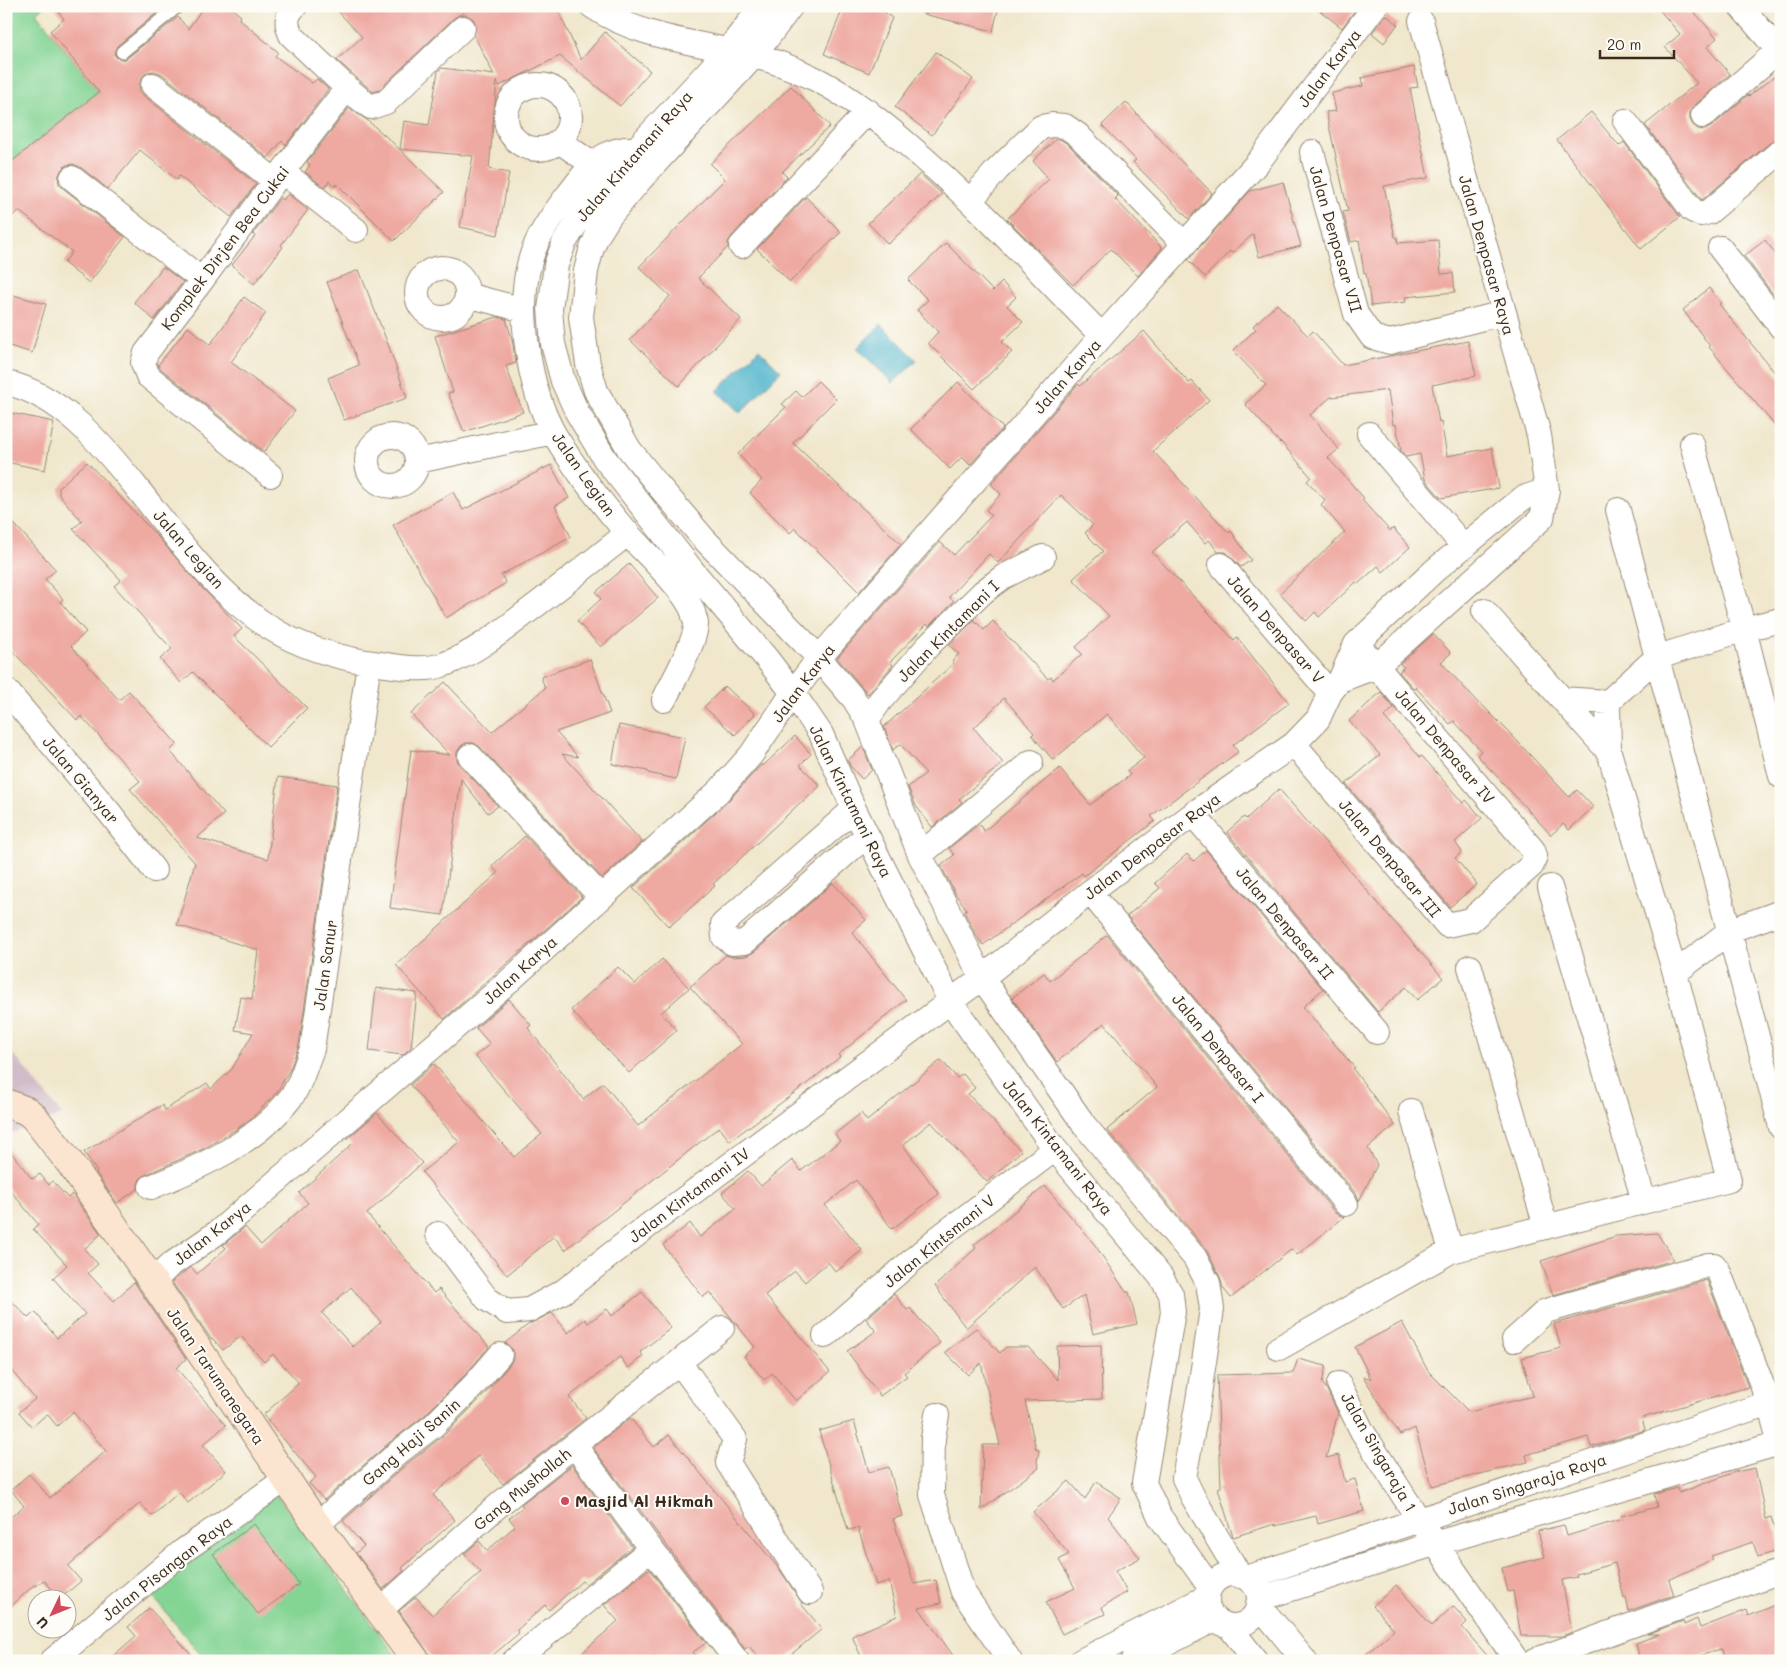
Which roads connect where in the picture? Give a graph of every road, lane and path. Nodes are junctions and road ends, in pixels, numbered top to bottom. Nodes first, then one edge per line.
1 (178, 6) edge
2 (295, 6) edge
3 (592, 6) edge
4 (762, 6) edge
5 (791, 6) edge
6 (1375, 6) edge
7 (1740, 6) edge
8 (1421, 21) dead end
9 (463, 28) dead end
10 (1779, 49) edge
11 (728, 50) junction
12 (122, 52) dead end
13 (754, 56) junction
14 (153, 85) dead end
15 (347, 88) junction
16 (868, 111) junction
17 (1702, 116) dead end
18 (1625, 121) dead end
19 (559, 141) dead end
20 (637, 148) junction
21 (1781, 151) edge
22 (1312, 152) dead end
23 (666, 153) junction
24 (592, 164) junction
25 (279, 176) junction
26 (72, 178) dead end
27 (970, 201) junction
28 (356, 230) dead end
29 (1184, 244) junction
30 (740, 246) dead end
31 (1720, 248) dead end
32 (202, 280) junction
33 (467, 295) dead end
34 (524, 310) junction
35 (1503, 313) junction
36 (1781, 327) edge
37 (1102, 336) junction
38 (6, 383) edge
39 (553, 432) junction
40 (1369, 434) dead end
41 (1692, 444) dead end
42 (418, 461) dead end
43 (270, 474) dead end
44 (1547, 490) junction
45 (1618, 510) dead end
46 (628, 533) junction
47 (1464, 547) junction
48 (1043, 557) dead end
49 (1221, 565) dead end
50 (1484, 611) dead end
51 (1781, 620) edge
52 (1744, 629) junction
53 (1356, 644) junction
54 (819, 658) junction
55 (1656, 658) junction
56 (369, 663) junction
57 (1377, 666) junction
58 (1335, 686) junction
59 (6, 690) edge
60 (793, 693) junction
61 (1562, 699) junction
62 (664, 700) dead end
63 (1608, 702) junction
64 (867, 720) junction
65 (1294, 744) junction
66 (1610, 752) junction
67 (470, 756) dead end
68 (1031, 762) dead end
69 (1781, 776) edge
70 (854, 809) junction
71 (1193, 814) junction
72 (867, 835) junction
73 (1533, 850) joint
74 (920, 855) junction
75 (154, 870) dead end
76 (1550, 887) dead end
77 (1090, 892) junction
78 (601, 897) junction
79 (1781, 912) edge
80 (1731, 930) junction
81 (1470, 967) dead end
82 (1675, 973) junction
83 (982, 978) junction
84 (950, 1001) junction
85 (1377, 1032) dead end
86 (6, 1103) edge
87 (1411, 1111) dead end
88 (1781, 1127) edge
89 (1055, 1149) junction
90 (151, 1187) dead end
91 (1644, 1201) junction
92 (1346, 1204) dead end
93 (1546, 1227) junction
94 (438, 1234) dead end
95 (1451, 1250) junction
96 (153, 1282) junction
97 (1212, 1309) junction
98 (1173, 1312) junction
99 (722, 1328) dead end
100 (825, 1336) dead end
101 (1514, 1340) dead end
102 (1279, 1348) dead end
103 (500, 1355) dead end
104 (680, 1363) junction
105 (1339, 1384) dead end
106 (1769, 1404) junction
107 (938, 1415) dead end
108 (1780, 1445) edge
109 (575, 1446) junction
110 (1621, 1453) junction
111 (286, 1479) junction
112 (1630, 1486) junction
113 (1419, 1520) junction
114 (317, 1524) junction
115 (1434, 1544) junction
116 (650, 1550) junction
117 (1781, 1571) edge
118 (1243, 1577) junction
119 (810, 1592) dead end
120 (1209, 1592) junction
121 (1258, 1602) junction
122 (379, 1611) junction
123 (1222, 1623) junction
124 (52, 1661) edge
125 (416, 1661) edge
126 (514, 1661) edge
127 (737, 1661) edge
128 (1010, 1661) edge
129 (1081, 1661) edge
130 (1132, 1661) edge
131 (1256, 1661) edge
132 (1304, 1661) edge
133 (1517, 1661) edge
134 (1533, 1661) edge

1 - 12 lane
2 - 15 street
3 - 11 street
4 - 11 street, Jalan Kintamani Raya
5 - 13 street, Jalan Kintamani Raya
6 - 29 street, Jalan Karya
7 - 10 street
8 - 35 street, Jalan Denpasar Raya
9 - 15 street
10 - 17 street
11 - 13 street
11 - 20 street, Jalan Kintamani Raya
13 - 16 street
13 - 23 street, Jalan Kintamani Raya
14 - 25 street
15 - 25 street, Komplek Dirjen Bea Cukai
16 - 27 street
16 - 30 street
18 - 21 street
19 - 24 street
20 - 23 street, Jalan Legian
20 - 24 street, Jalan Legian
20 - 60 street, Jalan Kintamani Raya
22 - 35 street, Jalan Denpasar VII
23 - 54 street, Jalan Kintamani Raya
24 - 34 street, Jalan Legian
25 - 28 street
25 - 32 street, Komplek Dirjen Bea Cukai
26 - 32 street
27 - 29 street
27 - 37 street
29 - 37 street, Jalan Karya
31 - 36 street
32 - 43 street, Komplek Dirjen Bea Cukai
33 - 34 street
34 - 39 street, Jalan Legian
35 - 44 street, Jalan Denpasar Raya
37 - 54 street, Jalan Karya
38 - 56 street, Jalan Legian
39 - 42 street
39 - 46 street, Jalan Legian
40 - 47 street
41 - 52 street
44 - 47 street, Jalan Denpasar Raya
44 - 57 street, Jalan Denpasar Raya
45 - 55 street
46 - 56 street, Jalan Legian
46 - 62 street, Jalan Legian
47 - 53 street, Jalan Denpasar Raya
48 - 64 street, Jalan Kintamani I
49 - 58 street, Jalan Denpasar V
50 - 61 street
51 - 52 street
52 - 55 street
52 - 69 street
53 - 57 street, Jalan Denpasar IV
53 - 58 street, Jalan Denpasar Raya
54 - 60 street, Jalan Karya
54 - 64 street, Jalan Kintamani Raya
55 - 63 street
55 - 80 street
56 - 90 street, Jalan Sanur
57 - 58 street, Jalan Denpasar Raya
57 - 73 street, Jalan Denpasar IV
58 - 65 street, Jalan Denpasar Raya
59 - 75 street, Jalan Gianyar
60 - 70 street, Jalan Kintamani Raya
60 - 78 street, Jalan Karya
61 - 63 street
61 - 66 street
63 - 66 street
64 - 74 street, Jalan Kintamani Raya
65 - 71 street, Jalan Denpasar Raya
65 - 73 street, Jalan Denpasar III
66 - 82 street
67 - 78 street
68 - 74 street
70 - 72 street, Jalan Kintamani Raya
70 - 72 street
71 - 77 street, Jalan Denpasar Raya
71 - 85 street, Jalan Denpasar II
72 - 84 street, Jalan Kintamani Raya
74 - 83 street, Jalan Kintamani Raya
76 - 91 street
77 - 83 street, Jalan Denpasar Raya
77 - 92 street, Jalan Denpasar I
78 - 96 street, Jalan Karya
79 - 80 street
80 - 82 street
80 - 88 street
81 - 93 street
82 - 91 street
83 - 84 street, Jalan Denpasar Raya
83 - 97 street, Jalan Kintamani Raya
84 - 89 street, Jalan Kintamani Raya
84 - 94 street, Jalan Kintamani IV
86 - 96 street, Jalan Tarumanegara
87 - 95 street
89 - 98 street, Jalan Kintamani Raya
89 - 100 street, Jalan Kintsmani V
91 - 93 street
93 - 95 street
95 - 102 street
96 - 111 street, Jalan Tarumanegara
97 - 98 street
97 - 118 street, Jalan Kintamani Raya
98 - 120 street, Jalan Kintamani Raya
99 - 104 street
101 - 106 street
103 - 114 street, Gang Haji Sanin
104 - 109 street
104 - 119 street
105 - 113 street, Jalan Singaraja 1
106 - 108 street, Jalan Singaraja Raya
106 - 110 street, Jalan Singaraja Raya
107 - 128 street
108 - 112 street, Jalan Singaraja Raya
109 - 116 street, Gang Mushollah
109 - 122 street, Gang Mushollah
110 - 112 street
110 - 113 street, Jalan Singaraja Raya
111 - 114 street, Jalan Tarumanegara
111 - 124 street, Jalan Pisangan Raya
112 - 115 street, Jalan Singaraja Raya
113 - 115 street, Jalan Singaraja 1
113 - 118 street, Jalan Singaraja Raya
114 - 122 street, Jalan Tarumanegara
115 - 121 street, Jalan Singaraja Raya
115 - 133 street, Jalan Singaraja 1
116 - 126 street
116 - 127 street, Gang Mushollah
117 - 134 street
118 - 120 street
118 - 121 street
120 - 123 street
120 - 129 street
121 - 123 street
121 - 132 street
122 - 125 street, Jalan Tarumanegara
123 - 130 street
123 - 131 street

